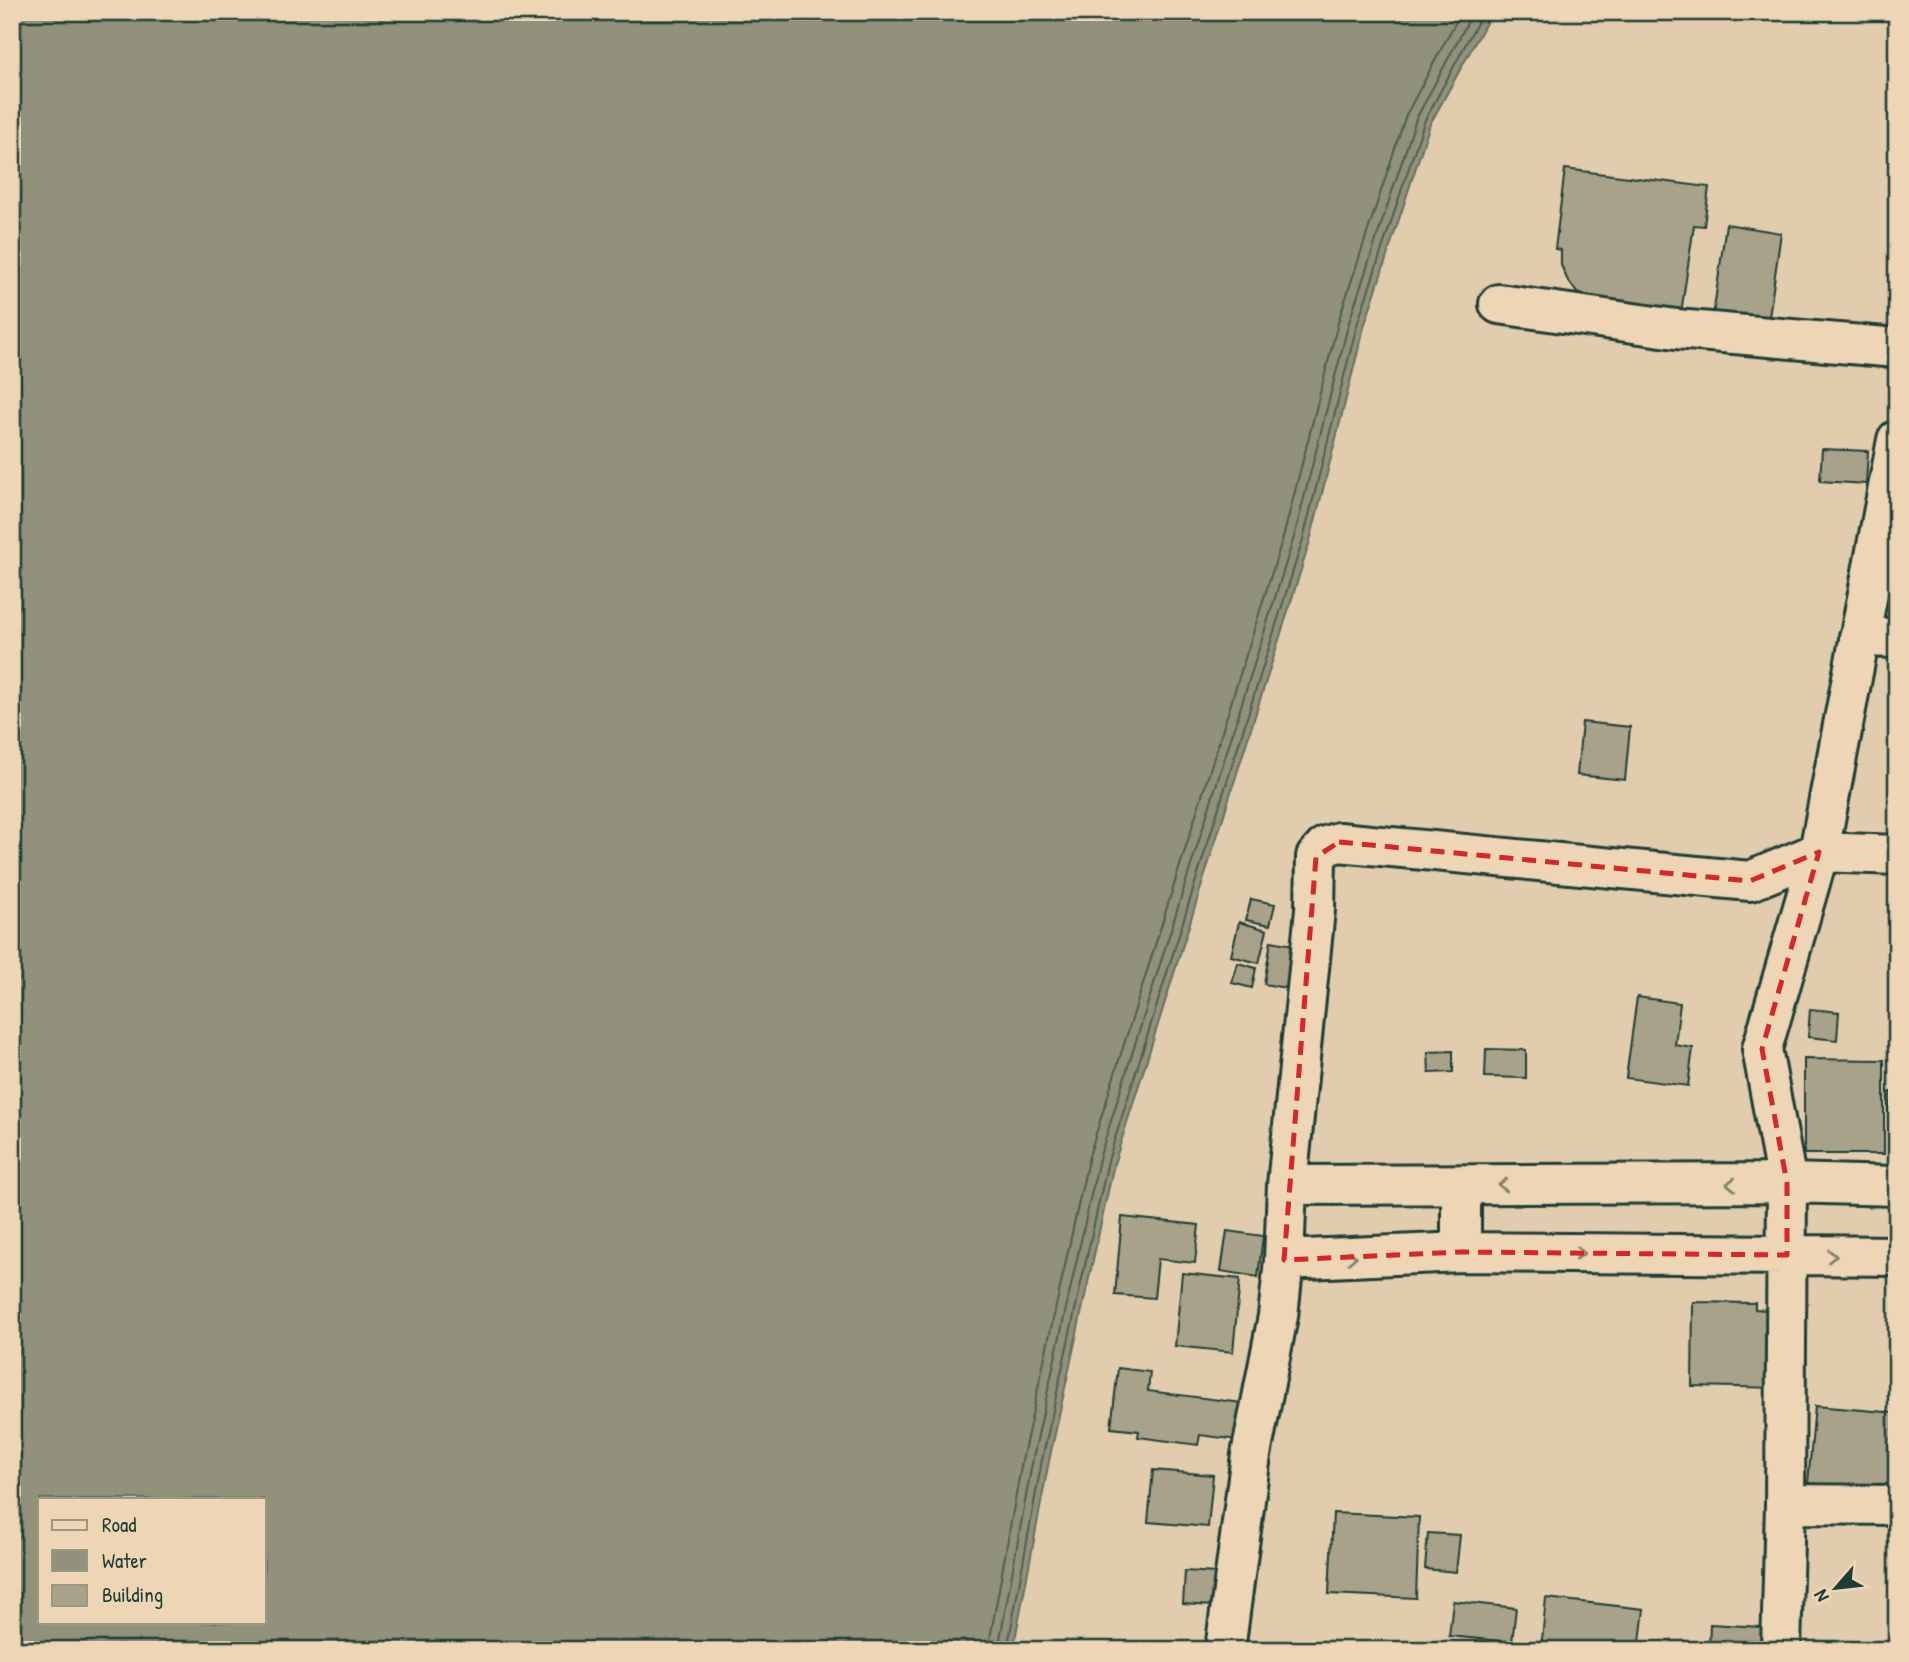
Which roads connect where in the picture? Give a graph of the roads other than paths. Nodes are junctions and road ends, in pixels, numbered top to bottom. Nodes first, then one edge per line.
1 (1499, 304) dead end
2 (1897, 348) edge
3 (1897, 440) edge
4 (1859, 637) junction
5 (1897, 638) edge
6 (1819, 852) junction
7 (1897, 855) edge
8 (1787, 1184) junction
9 (1287, 1185) junction
10 (1461, 1185) junction
11 (1897, 1186) edge
12 (1461, 1252) junction
13 (1787, 1255) junction
14 (1897, 1256) edge
15 (1284, 1260) junction
16 (1785, 1504) junction
17 (1897, 1505) edge
18 (1225, 1650) edge
19 (1781, 1650) edge

1 - 2 street
3 - 4 street
4 - 5 street
4 - 6 street
6 - 7 street
6 - 8 street
6 - 9 street
8 -> 10 street
8 - 11 street
8 - 13 street
9 - 10 street
9 - 15 street
10 - 12 street
12 -> 13 street
15 -> 12 street
13 -> 14 street
13 - 16 street
15 - 18 street
16 - 17 street
16 - 19 street

